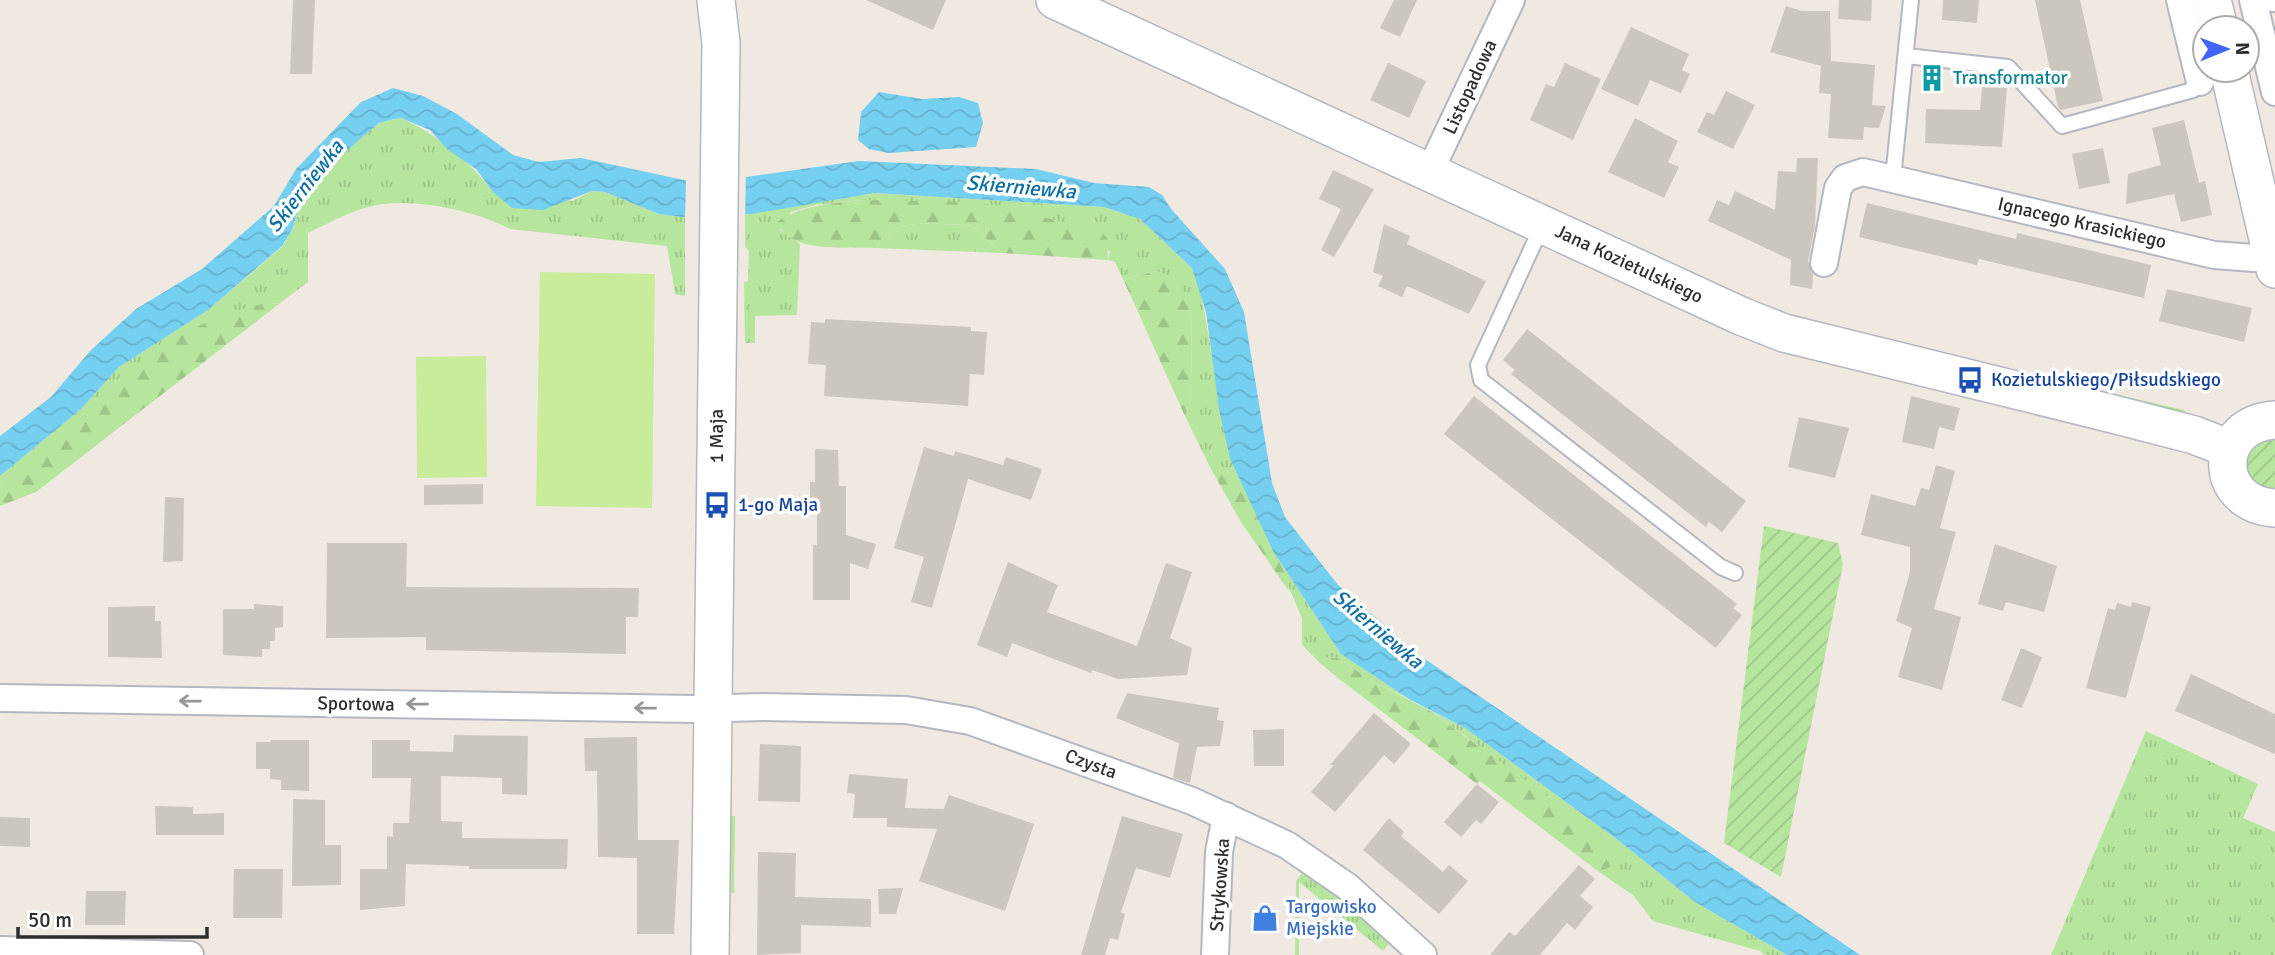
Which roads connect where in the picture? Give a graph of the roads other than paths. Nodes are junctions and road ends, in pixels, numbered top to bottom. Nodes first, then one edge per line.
1 (716, 0) edge
2 (728, 0) edge
3 (1055, 0) edge
4 (1511, 0) edge
5 (1911, 0) edge
6 (2180, 0) edge
7 (2261, 3) edge
8 (2191, 25) edge
9 (721, 43) junction
10 (1906, 57) junction
11 (2202, 84) edge
12 (2217, 84) edge
13 (2275, 92) edge
14 (1429, 173) junction
15 (1893, 178) junction
16 (1542, 225) junction
17 (2272, 240) edge
18 (1824, 263) dead end
19 (2275, 420) edge
20 (2230, 449) junction
21 (2275, 508) edge
22 (1735, 573) dead end
23 (0, 698) edge
24 (713, 706) junction
25 (1226, 816) junction
26 (0, 950) edge
27 (190, 955) edge
28 (709, 955) edge
29 (1215, 955) edge
30 (1423, 955) edge

1 - 9 street, 1 Maja
2 - 9 street, 1 Maja
3 - 14 street, Jana Kozietulskiego
4 - 14 street, Listopadowa
5 - 10 lane
6 - 8 street
7 - 13 street
9 - 24 street, 1 Maja
10 - 11 lane
10 - 15 lane
12 - 17 street
14 - 16 street, Jana Kozietulskiego
15 - 17 street, Ignacego Krasickiego
15 - 18 street, Ignacego Krasickiego
16 - 20 street, Jana Kozietulskiego
16 - 22 lane
19 - 20 street
20 - 21 street
24 -> 23 street, Sportowa
24 - 25 street, Czysta
24 - 28 street, 1 Maja
25 - 29 street, Strykowska
25 - 30 street, Czysta
26 - 27 street

